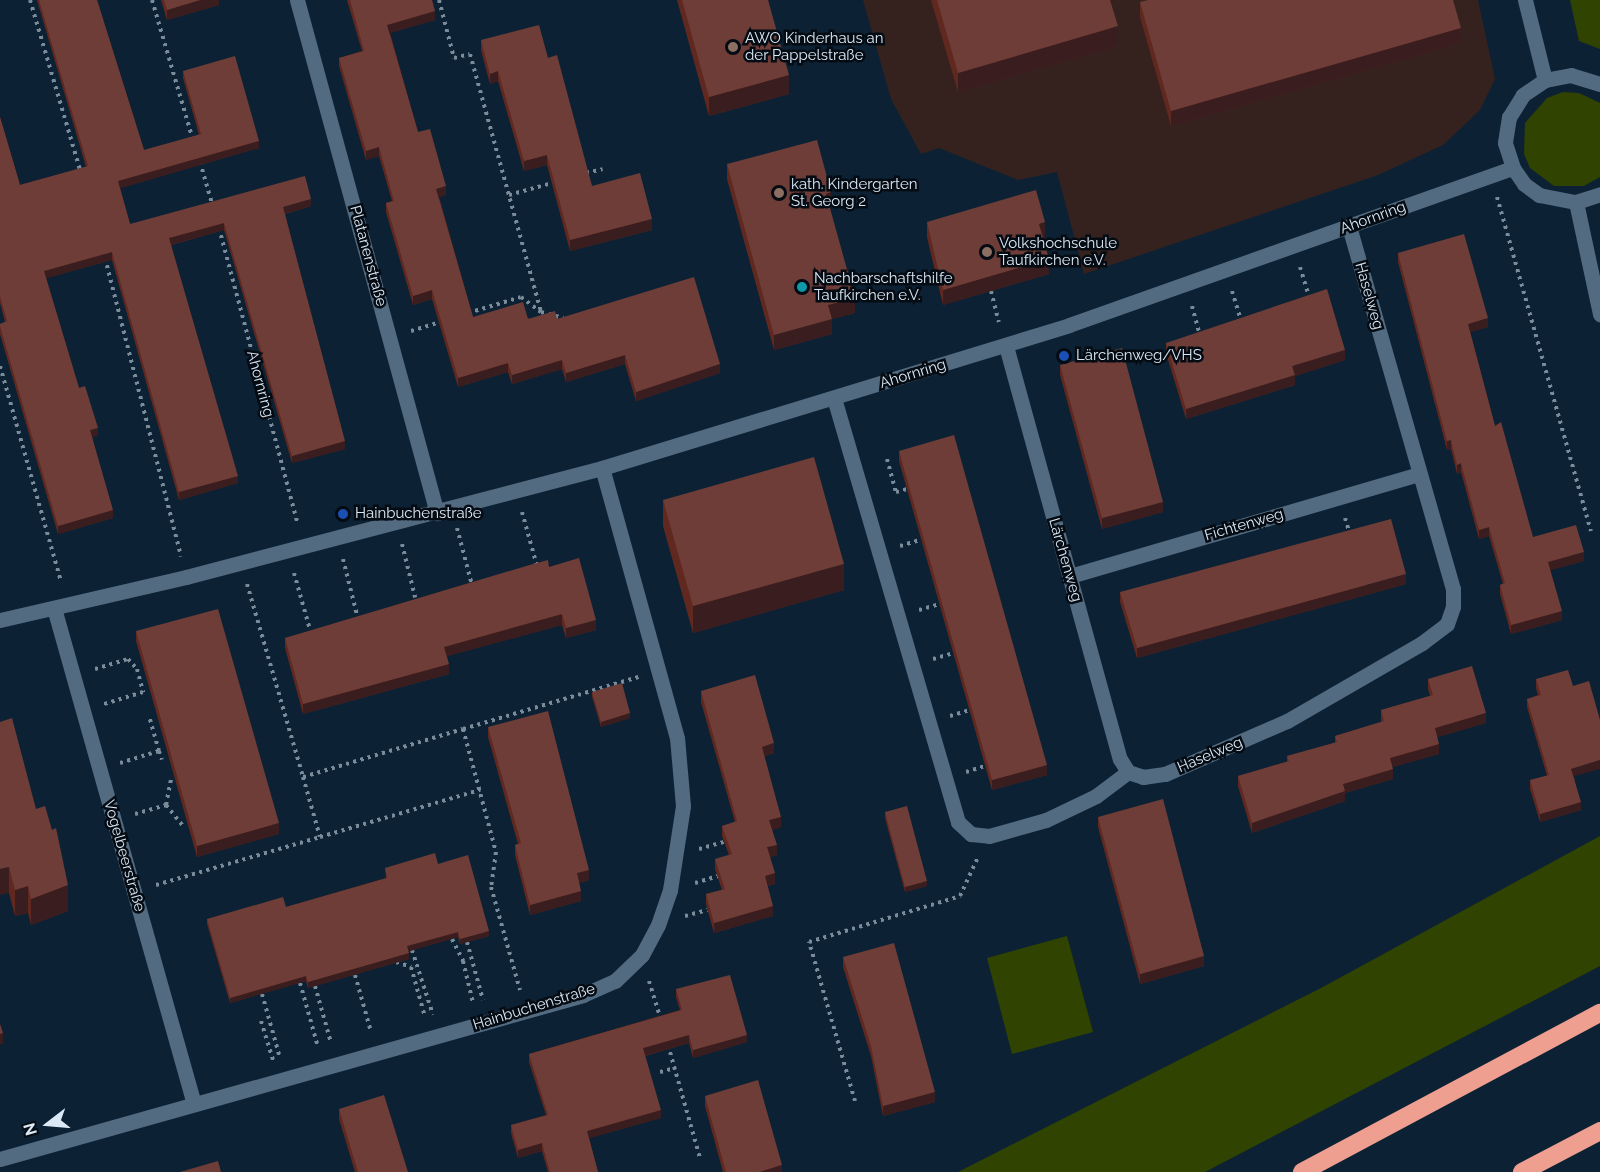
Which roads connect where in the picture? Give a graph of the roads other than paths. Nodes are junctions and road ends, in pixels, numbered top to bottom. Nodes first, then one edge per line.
1 (297, 0) edge
2 (1525, 0) edge
3 (1545, 80) junction
4 (1600, 84) edge
5 (1513, 168) junction
6 (1600, 194) edge
7 (1576, 202) junction
8 (1349, 227) junction
9 (1600, 314) edge
10 (1006, 346) junction
11 (834, 398) junction
12 (602, 468) junction
13 (1419, 474) junction
14 (444, 511) junction
15 (1070, 576) junction
16 (61, 607) junction
17 (0, 620) edge
18 (1128, 772) junction
19 (1600, 1013) edge
20 (194, 1104) junction
21 (1600, 1131) edge
22 (0, 1159) edge
23 (1302, 1172) edge
24 (1522, 1172) edge

1 - 14 street, Platanenstraße
2 - 3 street
3 - 4 street
3 - 5 street
5 - 7 street
5 - 8 street, Ahornring
6 - 7 street
7 - 9 street
8 - 10 street, Ahornring
8 - 13 street, Haselweg
10 - 11 street, Ahornring
10 - 15 street, Lärchenweg
11 - 12 street, Ahornring
11 - 18 street
12 - 14 street, Ahornring
12 - 20 street, Hainbuchenstraße
13 - 15 street, Fichtenweg
13 - 18 street, Haselweg
14 - 16 street, Ahornring
15 - 18 street, Lärchenweg
16 - 17 street, Ahornring
16 - 20 street, Vogelbeerstraße
19 - 23 highway
20 - 22 street, Hainbuchenstraße
21 - 24 highway

